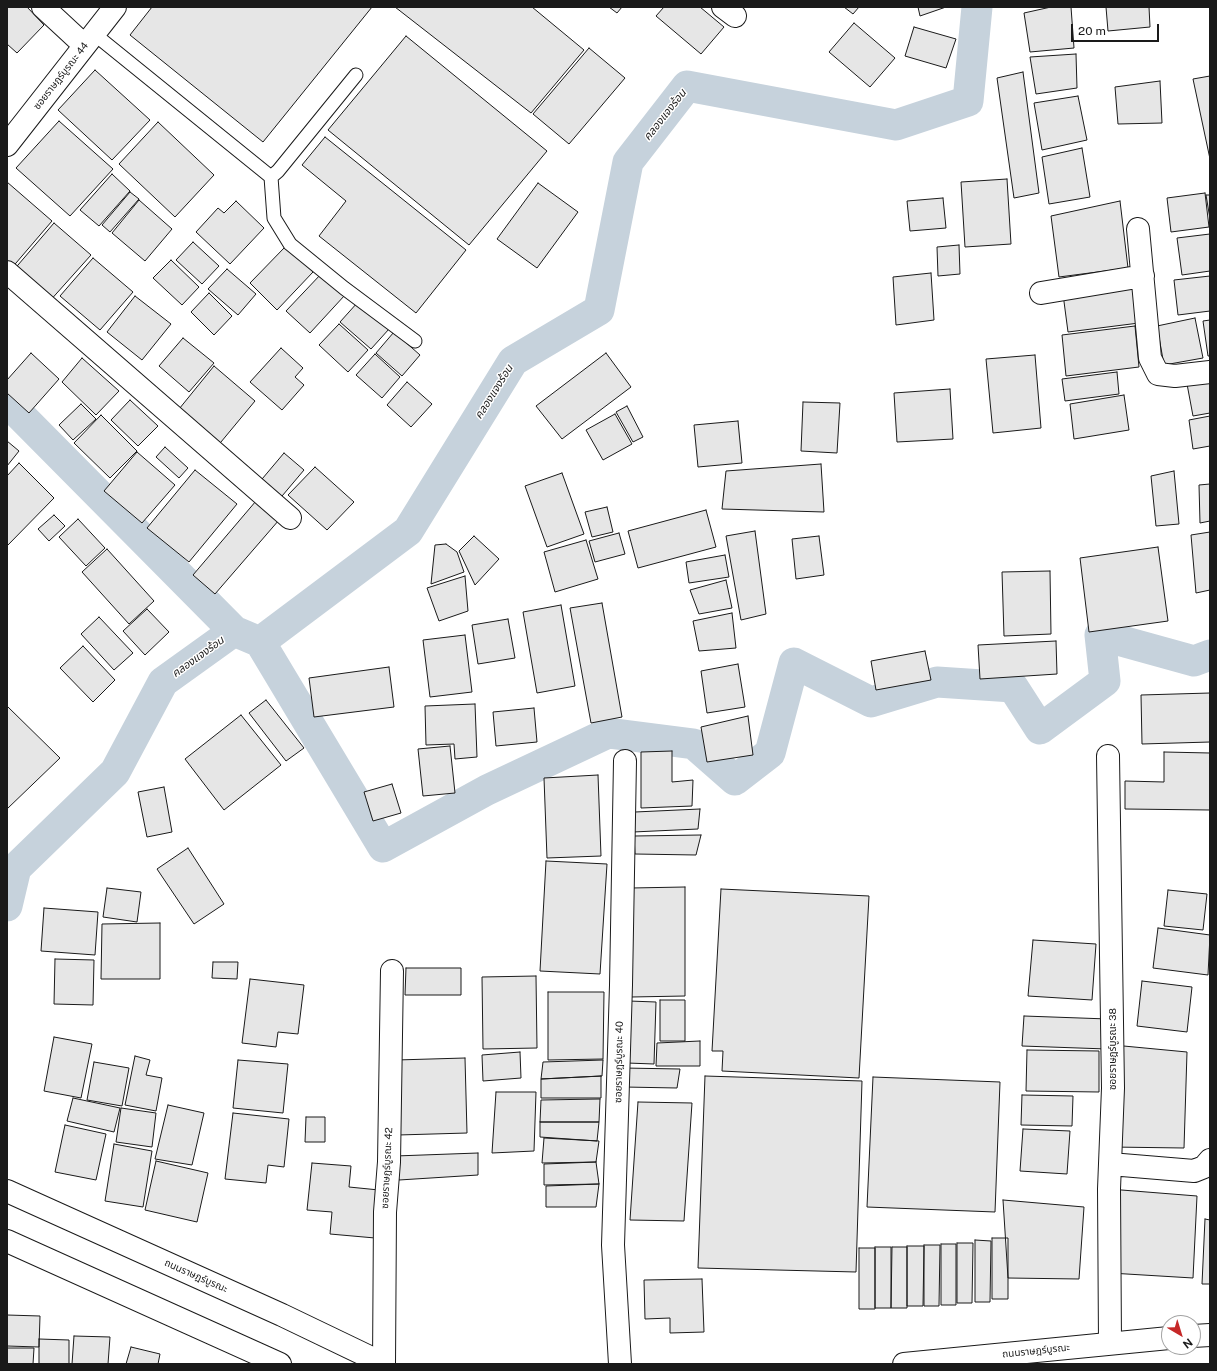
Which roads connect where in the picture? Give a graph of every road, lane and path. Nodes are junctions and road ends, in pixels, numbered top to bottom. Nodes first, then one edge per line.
1 (43, 7) edge
2 (115, 7) edge
3 (89, 39) junction
4 (356, 76) dead end
5 (7, 145) edge
6 (271, 177) junction
7 (1138, 229) dead end
8 (7, 272) edge
9 (1143, 276) junction
10 (1041, 293) dead end
11 (415, 341) dead end
12 (1210, 372) edge
13 (290, 518) dead end
14 (1108, 756) dead end
15 (625, 761) dead end
16 (392, 971) dead end
17 (1210, 1160) edge
18 (1110, 1164) junction
19 (7, 1191) edge
20 (7, 1241) edge
21 (1161, 1339) edge
22 (1110, 1343) junction
23 (280, 1364) edge
24 (384, 1364) edge
25 (620, 1364) edge
26 (904, 1364) edge

1 - 3 street
2 - 3 street, ซอยราษฎร์บูรณะ 44
3 - 5 street, ซอยราษฎร์บูรณะ 44
3 - 6 lane
4 - 6 lane
6 - 11 lane
7 - 9 street
8 - 13 street
9 - 10 street
9 - 12 street
14 - 18 street, ซอยราษฎร์บูรณะ 38
15 - 25 street, ซอยราษฎร์บูรณะ 40
16 - 24 street, ซอยราษฎร์บูรณะ 42
17 - 18 street
18 - 22 street, ซอยราษฎร์บูรณะ 38
19 - 24 street, ถนนราษฎร์บูรณะ
20 - 23 street
21 - 22 street, ถนนราษฎร์บูรณะ
22 - 26 street, ถนนราษฎร์บูรณะ

